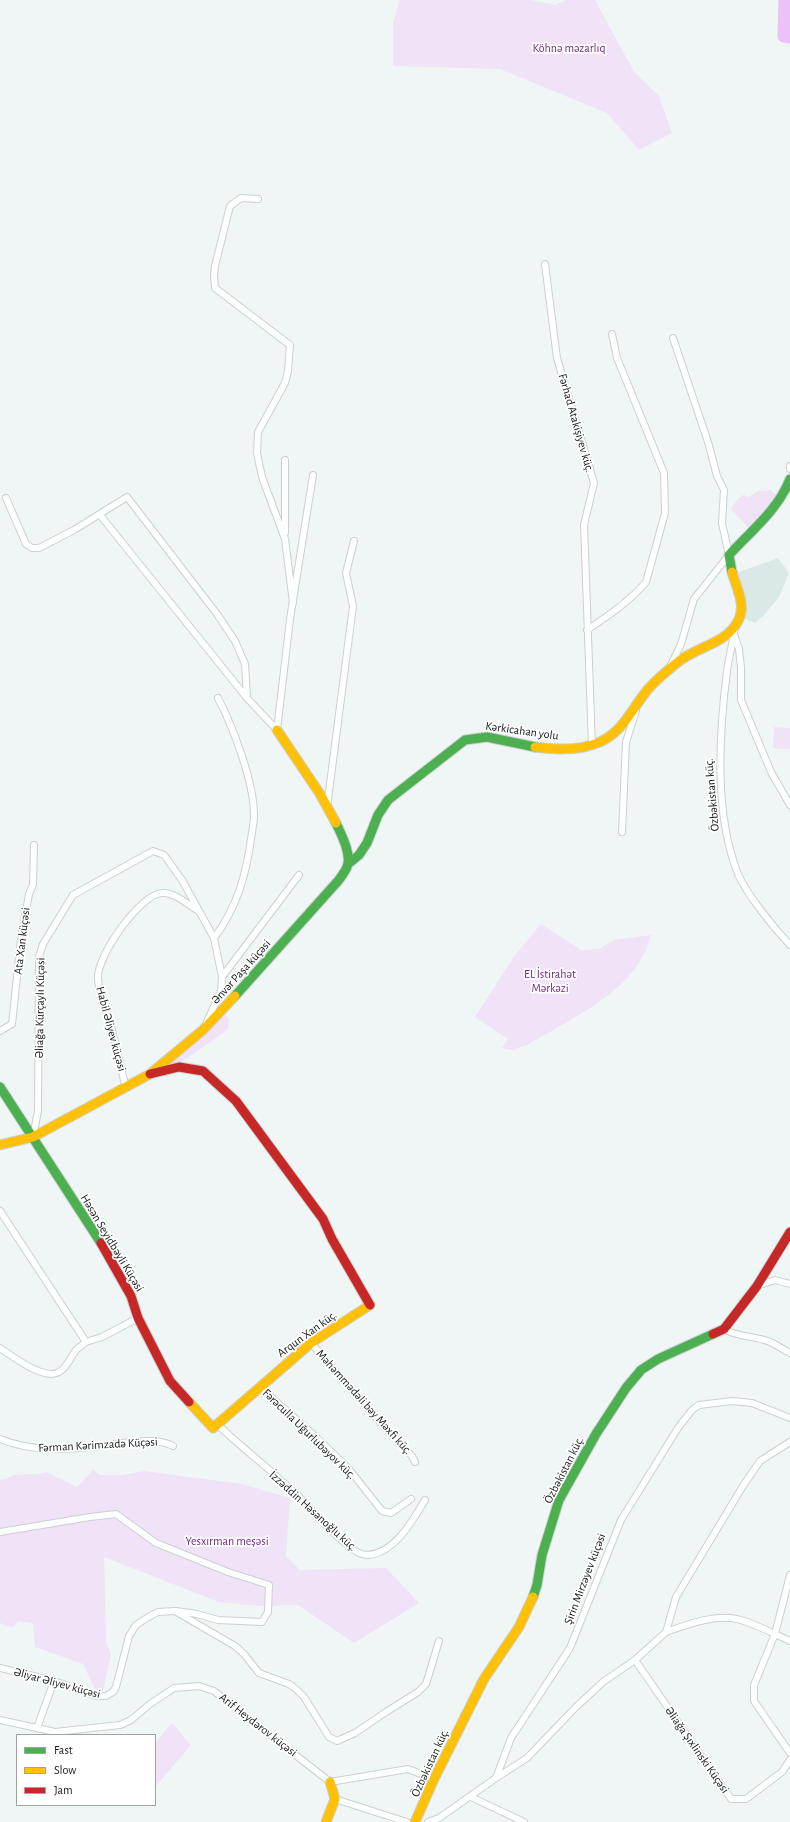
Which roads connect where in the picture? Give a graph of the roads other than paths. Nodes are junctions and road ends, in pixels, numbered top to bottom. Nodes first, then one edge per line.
1 (258, 199) dead end
2 (544, 264) dead end
3 (612, 334) dead end
4 (674, 338) dead end
5 (285, 460) dead end
6 (313, 476) dead end
7 (790, 479) edge
8 (788, 489) edge
9 (6, 498) dead end
10 (100, 515) junction
11 (285, 539) junction
12 (354, 541) dead end
13 (729, 555) junction
14 (293, 603) junction
15 (736, 626) junction
16 (587, 630) junction
17 (734, 635) junction
18 (668, 671) junction
19 (218, 698) dead end
20 (247, 698) junction
21 (637, 706) junction
22 (277, 730) junction
23 (592, 746) junction
24 (790, 805) edge
25 (327, 807) junction
26 (622, 832) dead end
27 (34, 845) dead end
28 (348, 864) junction
29 (299, 875) dead end
30 (199, 911) junction
31 (214, 938) junction
32 (790, 945) edge
33 (222, 977) junction
34 (203, 1030) junction
35 (0, 1031) edge
36 (150, 1074) junction
37 (0, 1087) edge
38 (126, 1088) junction
39 (33, 1137) junction
40 (0, 1144) edge
41 (0, 1211) edge
42 (790, 1232) edge
43 (790, 1284) edge
44 (757, 1286) junction
45 (138, 1318) junction
46 (724, 1329) junction
47 (86, 1342) junction
48 (311, 1343) junction
49 (0, 1348) edge
50 (790, 1353) edge
51 (260, 1387) junction
52 (790, 1418) edge
53 (217, 1424) junction
54 (0, 1439) edge
55 (790, 1442) edge
56 (173, 1446) dead end
57 (416, 1462) dead end
58 (411, 1499) dead end
59 (425, 1500) dead end
60 (0, 1532) edge
61 (790, 1575) edge
62 (175, 1611) junction
63 (666, 1632) junction
64 (775, 1634) junction
65 (439, 1641) dead end
66 (790, 1641) edge
67 (635, 1660) junction
68 (0, 1668) edge
69 (54, 1681) junction
70 (0, 1720) edge
71 (37, 1728) junction
72 (790, 1753) edge
73 (790, 1760) edge
74 (496, 1778) junction
75 (434, 1779) junction
76 (330, 1782) junction
77 (471, 1797) junction
78 (335, 1799) junction
79 (326, 1822) edge
80 (407, 1822) edge
81 (415, 1822) edge
82 (428, 1822) edge
83 (524, 1822) edge

1 - 11 street
2 - 16 street, Fərhad Atakişiyev küç.
3 - 16 street
4 - 13 street
5 - 11 street
6 - 14 street
7 - 8 street
8 - 13 street
9 - 10 street
10 - 20 street
10 - 20 street
11 - 14 street
12 - 25 street
13 - 15 street
13 - 18 street
14 - 22 street
15 - 17 street, Özbəkistan küç.
15 - 18 street, Kərkicahan yolu
16 - 23 street, Fərhad Atakişiyev küç.
17 - 24 street
17 - 32 street, Özbəkistan küç.
18 - 21 street, Kərkicahan yolu
19 - 31 street
20 - 22 street
21 - 23 street, Kərkicahan yolu
21 - 26 street
22 - 25 street
23 - 28 street, Kərkicahan yolu
25 - 28 street
27 - 35 street, Ata Xan küçəsi
28 - 34 street, Ənvər Paşa küçəsi
29 - 33 street
30 - 31 street, Əliağa Kürçaylı Küçəsi
30 - 38 street, Habil Əliyev küçəsi
30 - 39 street, Əliağa Kürçaylı Küçəsi
31 - 33 street, Əliağa Kürçaylı Küçəsi
33 - 34 street
34 - 36 street, Ənvər Paşa küçəsi
36 - 38 street, Ənvər Paşa küçəsi
36 - 48 street, Arqun Xan küç.
37 - 39 street, Həsən Seyidbəyli Küçəsi
38 - 39 street, Ənvər Paşa küçəsi
39 - 40 street, Ənvər Paşa küçəsi
39 - 45 street, Həsən Seyidbəyli Küçəsi
41 - 47 street
42 - 44 street, Özbəkistan küç.
43 - 44 street
44 - 46 street, Özbəkistan küç.
45 - 47 street
45 - 53 street, Həsən Seyidbəyli Küçəsi
46 - 50 street
46 - 75 street, Özbəkistan küç.
47 - 49 street
48 - 51 street, Arqun Xan küç.
48 - 57 street, Məhəmmədəli bəy Məxfi küç.
51 - 53 street
51 - 58 street, Fərəculla Uğurlubəyov küç.
52 - 74 street, Şirin Mirzəyev küçəsi
53 - 59 street, İzzəddin Həsənoğlu küç.
54 - 56 street, Fərman Kərimzadə Küçəsi
55 - 63 street
60 - 62 street, Əliyar Əliyev küçəsi
61 - 64 street
62 - 65 street
62 - 69 street, Əliyar Əliyev küçəsi
63 - 64 street
63 - 67 street
64 - 66 street
64 - 72 street
67 - 73 street, Əliağa Şıxlinski Küçəsi
67 - 74 street
68 - 69 street, Əliyar Əliyev küçəsi
69 - 71 street
70 - 71 street, Arif Heydərov küçəsi
71 - 76 street, Arif Heydərov küçəsi
74 - 77 street
75 - 76 street
75 - 81 street, Özbəkistan küç.
76 - 78 street
77 - 82 street
77 - 83 street
78 - 79 street
78 - 80 street

